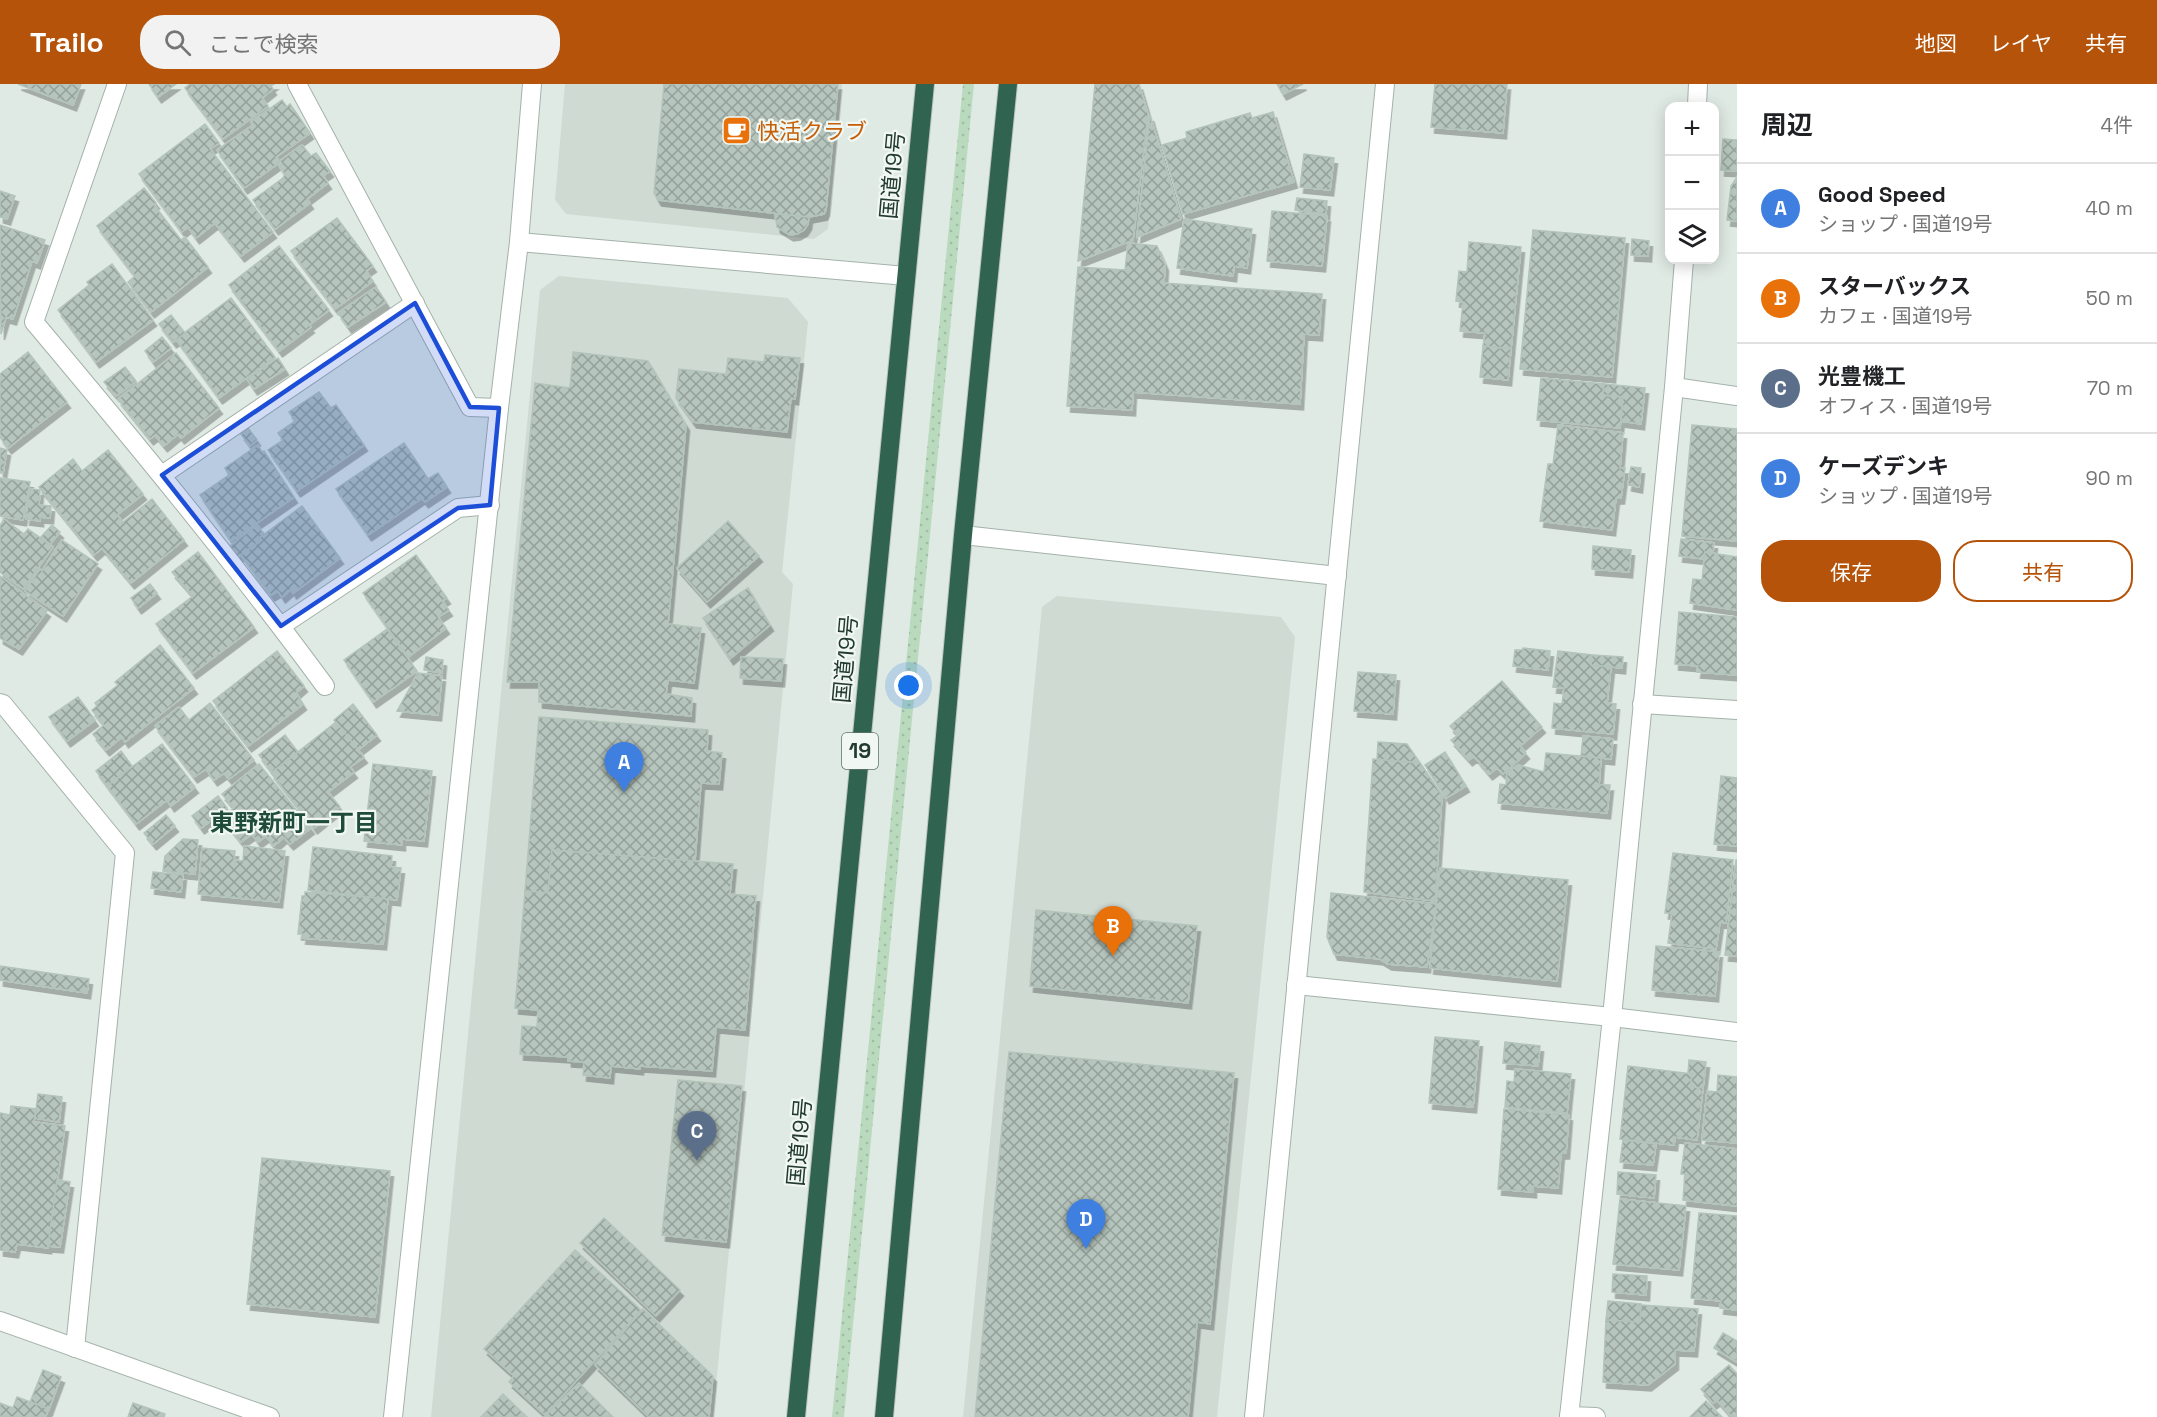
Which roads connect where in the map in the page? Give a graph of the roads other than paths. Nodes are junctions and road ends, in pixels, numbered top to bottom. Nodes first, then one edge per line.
1 (117, 84) edge
2 (297, 84) edge
3 (532, 84) edge
4 (925, 84) edge
5 (1008, 84) edge
6 (1385, 84) edge
7 (1698, 84) edge
8 (1696, 102) edge
9 (519, 242) junction
10 (1684, 264) edge
11 (906, 276) junction
12 (415, 303) junction
13 (1674, 387) junction
14 (1737, 396) edge
15 (499, 408) junction
16 (162, 474) junction
17 (490, 505) junction
18 (963, 535) junction
19 (1337, 576) junction
20 (281, 626) junction
21 (325, 686) dead end
22 (0, 703) edge
23 (1642, 704) junction
24 (1737, 710) edge
25 (1296, 985) junction
26 (1612, 1017) junction
27 (1737, 1032) edge
28 (0, 1321) edge
29 (75, 1348) junction
30 (1569, 1416) edge
31 (270, 1417) edge
32 (393, 1417) edge
33 (796, 1417) edge
34 (884, 1417) edge
35 (1254, 1417) edge
36 (1596, 1417) edge

1 - 16 street
2 - 12 street
3 - 9 street
4 - 11 highway, 国道19号 / 19
5 - 18 highway
6 - 19 street
7 - 8 street
9 - 11 street
9 - 15 street
10 - 13 street
11 - 33 highway, 国道19号 / 19
12 - 15 street
12 - 16 street
13 - 14 street
13 - 23 street
15 - 17 street
16 - 20 street
17 - 20 street
17 - 32 street
18 - 19 street
18 - 34 highway
19 - 25 street
20 - 21 street
22 - 29 street
23 - 24 street
23 - 26 street
25 - 26 street
25 - 35 street
26 - 27 street
26 - 30 street
28 - 29 street
29 - 31 street
30 - 36 street

